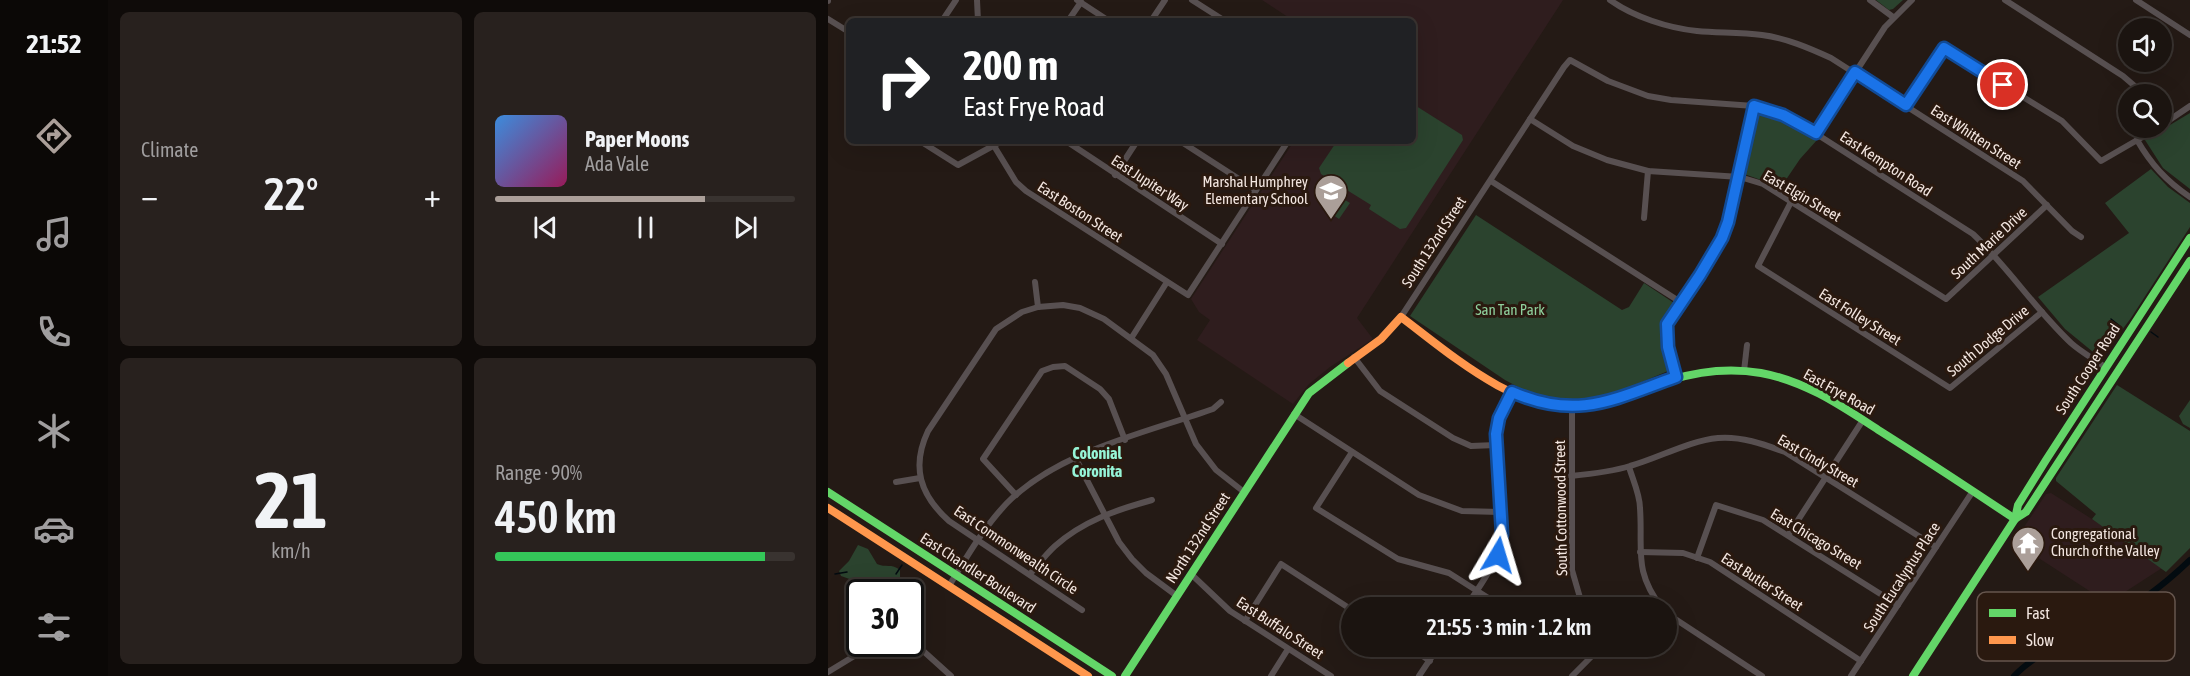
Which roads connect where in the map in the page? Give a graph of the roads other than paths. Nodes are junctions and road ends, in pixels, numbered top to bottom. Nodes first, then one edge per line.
1 (956, 0) edge
2 (977, 0) edge
3 (1165, 0) edge
4 (1192, 0) edge
5 (1610, 0) edge
6 (1870, 0) edge
7 (1912, 0) edge
8 (2005, 0) edge
9 (2136, 0) edge
10 (1079, 1) edge
11 (1893, 17) junction
12 (944, 18) edge
13 (978, 18) edge
14 (1070, 18) edge
15 (1104, 18) edge
16 (1153, 18) edge
17 (1220, 18) edge
18 (828, 19) edge
19 (846, 30) edge
20 (2190, 35) edge
21 (1570, 60) joint
22 (1855, 72) junction
23 (2132, 84) edge
24 (1906, 105) junction
25 (1754, 106) junction
26 (2190, 106) edge
27 (2172, 117) edge
28 (1530, 119) junction
29 (1816, 133) junction
30 (2140, 138) edge
31 (2137, 140) junction
32 (925, 144) edge
33 (992, 144) edge
34 (1070, 144) edge
35 (1135, 144) edge
36 (1184, 144) edge
37 (1286, 144) edge
38 (1648, 171) junction
39 (1115, 175) junction
40 (1740, 177) junction
41 (1491, 181) junction
42 (1256, 190) junction
43 (2190, 196) edge
44 (1791, 202) junction
45 (2047, 205) junction
46 (1644, 218) dead end
47 (2081, 237) dead end
48 (2190, 238) edge
49 (1222, 244) junction
50 (1995, 255) junction
51 (2190, 261) edge
52 (1035, 282) dead end
53 (1167, 282) junction
54 (1946, 299) joint
55 (1682, 303) junction
56 (1038, 306) junction
57 (2042, 312) junction
58 (1401, 317) junction
59 (1132, 338) junction
60 (1747, 345) dead end
61 (1354, 357) junction
62 (2105, 367) junction
63 (1744, 371) junction
64 (2116, 374) junction
65 (1676, 377) junction
66 (1950, 388) joint
67 (1512, 392) junction
68 (1221, 402) dead end
69 (1572, 407) junction
70 (1294, 414) junction
71 (1184, 419) junction
72 (1863, 420) junction
73 (1125, 440) junction
74 (1496, 445) junction
75 (1352, 452) junction
76 (1076, 459) junction
77 (1629, 467) junction
78 (1571, 476) junction
79 (1825, 477) junction
80 (921, 478) junction
81 (2035, 478) junction
82 (896, 482) dead end
83 (2045, 483) junction
84 (1973, 491) junction
85 (828, 492) edge
86 (1244, 492) junction
87 (1016, 495) junction
88 (1152, 500) dead end
89 (828, 508) edge
90 (1500, 512) junction
91 (1106, 514) junction
92 (2016, 519) junction
93 (1789, 534) junction
94 (978, 541) junction
95 (1936, 547) junction
96 (1640, 552) junction
97 (1697, 558) junction
98 (1191, 573) junction
99 (956, 574) junction
100 (1030, 574) junction
101 (949, 586) junction
102 (1477, 590) junction
103 (1177, 596) junction
104 (1472, 597) edge
105 (1488, 597) edge
106 (1580, 597) edge
107 (1654, 597) edge
108 (1341, 603) edge
109 (1898, 605) junction
110 (1082, 610) dead end
111 (1677, 620) edge
112 (1245, 621) junction
113 (1288, 649) junction
114 (924, 652) edge
115 (853, 657) edge
116 (1424, 657) edge
117 (1432, 657) edge
118 (1592, 657) edge
119 (1430, 661) junction
120 (1861, 661) junction
121 (828, 672) edge
122 (1574, 674) edge
123 (951, 676) edge
124 (1088, 676) edge
125 (1112, 676) edge
126 (1125, 676) edge
127 (1271, 676) edge
128 (1332, 676) edge
129 (1419, 676) edge
130 (1762, 676) edge
131 (1851, 676) edge
132 (1913, 676) edge

1 - 12 street
2 - 13 street
3 - 16 street
4 - 17 street
5 - 22 street, East Whitten Street
6 - 11 street
7 - 11 street
8 - 23 street
9 - 20 street
10 - 14 street
10 - 15 street
11 - 22 street
18 - 19 street
21 - 25 street, East Kempton Road
21 - 28 street, South 132nd Street
22 - 24 street, East Whitten Street
22 - 29 street
24 - 31 street
24 - 45 street, East Whitten Street
25 - 29 street, East Kempton Road
25 - 40 street
26 - 27 street
28 - 38 street, East Elgin Street
28 - 41 street, South 132nd Street
29 - 50 street, East Kempton Road
30 - 31 street
31 - 43 street
32 - 33 street
33 - 53 street, East Boston Street
34 - 39 street, East Jupiter Way
35 - 39 street
36 - 42 street
37 - 42 street
38 - 40 street, East Elgin Street
38 - 46 street
39 - 49 street, East Jupiter Way
40 - 44 street, East Elgin Street
40 - 55 street
41 - 55 street
41 - 58 street, South 132nd Street
42 - 49 street
44 - 54 street, East Elgin Street
44 - 66 street, East Folley Street
45 - 47 street, East Whitten Street
45 - 50 street, South Marie Drive
48 - 62 main road, South Cooper Road
49 - 53 street, East Boston Street
50 - 54 street, South Marie Drive
50 - 57 street, East Kempton Road
51 - 64 main road, South Cooper Road
52 - 56 street
53 - 59 street
55 - 65 street
56 - 59 street, East Commonwealth Circle
56 - 80 street, East Commonwealth Circle
57 - 62 street, East Kempton Road
57 - 66 street, South Dodge Drive
58 - 61 main road, South 132nd Street
58 - 67 main road, East Frye Road
59 - 71 street, East Commonwealth Circle
60 - 63 street
61 - 70 main road, South 132nd Street
61 - 74 street
62 - 64 main road
62 - 81 main road, South Cooper Road
63 - 65 main road, East Frye Road
63 - 72 main road, East Frye Road
64 - 83 main road, South Cooper Road
65 - 69 main road, East Frye Road
67 - 69 main road, East Frye Road
67 - 74 street
68 - 71 street
69 - 78 street, South Cottonwood Street
70 - 75 street
70 - 86 main road, North 132nd Street
71 - 73 street
71 - 86 street, East Commonwealth Circle
72 - 79 street
72 - 84 main road, East Frye Road
73 - 76 street
73 - 87 street
74 - 90 street
75 - 90 street
75 - 102 street
76 - 87 street
76 - 91 street
77 - 78 street, East Cindy Street
77 - 79 street, East Cindy Street
77 - 96 street
78 - 106 street, South Cottonwood Street
79 - 93 street
79 - 95 street, East Cindy Street
80 - 82 street
80 - 94 street, East Commonwealth Circle
81 - 83 main road
81 - 92 main road, South Cooper Road
83 - 92 main road, South Cooper Road
84 - 92 main road, East Frye Road
84 - 95 street, South Eucalyptus Place
85 - 99 main road, East Chandler Boulevard
86 - 98 main road, North 132nd Street
87 - 94 street
88 - 91 street
89 - 101 main road, East Chandler Boulevard
90 - 102 street
91 - 100 street
91 - 103 street
92 - 132 main road, South Cooper Road
93 - 97 street, East Chicago Street
93 - 109 street, East Chicago Street
94 - 99 street
94 - 100 street, East Commonwealth Circle
95 - 109 street, South Eucalyptus Place
96 - 97 street, East Butler Street
96 - 107 street
97 - 120 street, East Butler Street
98 - 103 main road, North 132nd Street
98 - 112 street, East Buffalo Street
99 - 101 street
99 - 125 main road, East Chandler Boulevard
100 - 110 street, East Commonwealth Circle
101 - 124 main road, East Chandler Boulevard
102 - 104 street
102 - 105 street
103 - 126 main road, North 132nd Street
108 - 112 street
109 - 120 street, South Eucalyptus Place
111 - 130 street
112 - 113 street, East Buffalo Street
113 - 127 street
113 - 128 street, East Buffalo Street
114 - 123 street
115 - 121 street
116 - 119 street
117 - 119 street
118 - 122 street
119 - 129 street
120 - 131 street, South Eucalyptus Place

